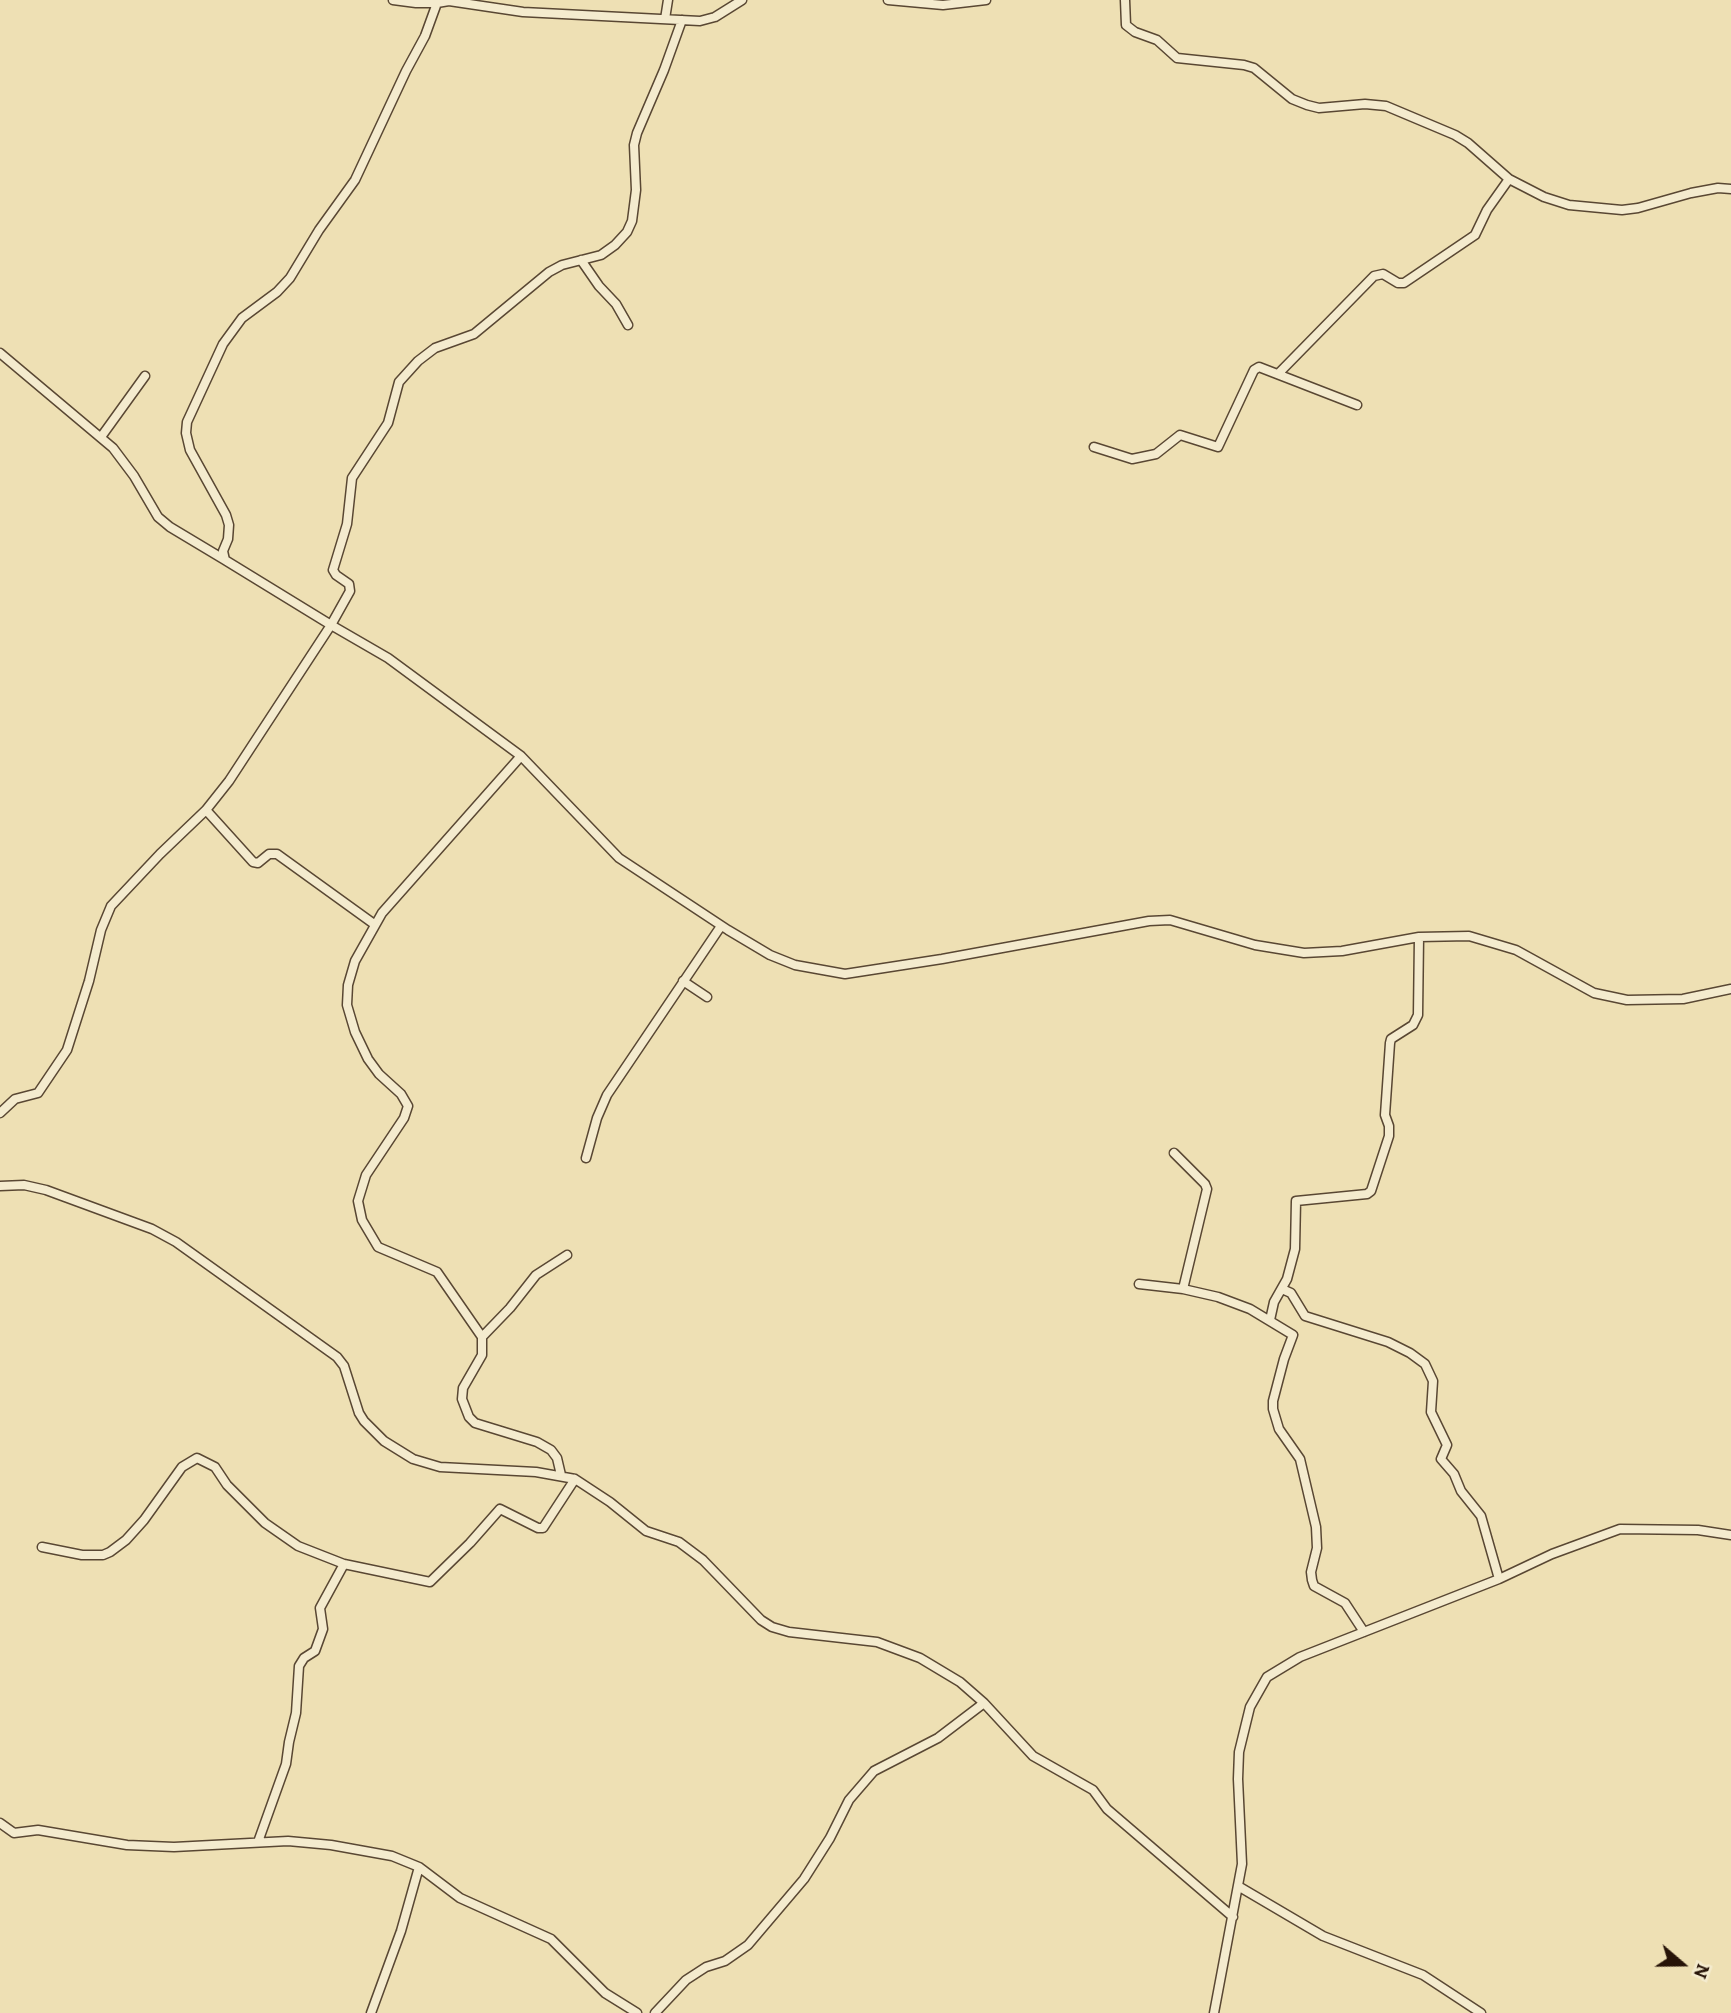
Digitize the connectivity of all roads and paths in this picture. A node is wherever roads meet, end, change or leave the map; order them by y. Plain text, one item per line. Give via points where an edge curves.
1 (393, 0) edge
2 (668, 0) edge
3 (742, 0) edge
4 (888, 0) edge
5 (986, 0) edge
6 (1125, 0) edge
7 (449, 1) edge
8 (437, 3) junction
9 (665, 19) junction
10 (682, 20) junction
11 (1509, 179) junction
12 (1731, 189) edge
13 (581, 260) junction
14 (628, 325) dead end
15 (0, 353) edge
16 (1278, 374) junction
17 (145, 376) dead end
18 (1357, 405) dead end
19 (101, 437) junction
20 (1094, 447) dead end
21 (225, 560) junction
22 (331, 625) junction
23 (521, 756) junction
24 (206, 810) junction
25 (373, 924) junction
26 (721, 926) junction
27 (1419, 937) junction
28 (683, 981) junction
29 (1731, 989) edge
30 (707, 997) dead end
31 (0, 1112) edge
32 (1174, 1153) dead end
33 (586, 1158) dead end
34 (0, 1186) edge
35 (567, 1255) dead end
36 (1139, 1284) dead end
37 (1183, 1289) junction
38 (1282, 1289) junction
39 (1270, 1320) junction
40 (482, 1337) junction
41 (561, 1475) junction
42 (575, 1479) junction
43 (1731, 1535) edge
44 (42, 1547) dead end
45 (344, 1564) junction
46 (1499, 1579) junction
47 (1364, 1632) junction
48 (984, 1703) junction
49 (0, 1823) edge
50 (258, 1842) junction
51 (419, 1867) junction
52 (1238, 1886) junction
53 (1233, 1917) junction
54 (371, 2013) edge
55 (637, 2013) edge
56 (655, 2013) edge
57 (1214, 2013) edge
58 (1481, 2013) edge

1 - 8 street
2 - 9 street
3 - 10 street via 709,20
4 - 5 street via 943,5
6 - 11 street via 1126,26 1157,40 1177,58 1254,68 1292,99 1319,108 1386,106 1455,135
7 - 8 street
7 - 9 street via 523,12
8 - 21 street via 355,180 290,278 242,318 223,344 187,422 190,450 229,525
9 - 10 street
10 - 13 street via 634,145 632,221 615,246
11 - 12 street via 1544,197 1604,210 1638,208 1691,193
11 - 16 street via 1475,235 1404,284 1383,274 1374,276
13 - 14 street
13 - 22 street via 549,272 474,334 435,348 401,378 388,423 352,478 347,524 333,570 349,584 350,591
15 - 19 street
16 - 18 street
16 - 20 street via 1259,367 1254,370 1218,447 1180,435 1156,454 1132,459
17 - 19 street
19 - 21 street via 123,459 158,517
21 - 22 street
22 - 23 street via 388,658
22 - 24 street
23 - 25 street
23 - 26 street via 619,858
24 - 25 street via 253,862 277,854
24 - 31 street via 111,906 67,1050 38,1093 15,1099
25 - 40 street via 355,961 347,1004 368,1059 408,1106 366,1175 359,1210 379,1247 437,1272
26 - 27 street via 783,961 845,974 1162,920 1255,946 1304,953
26 - 28 street
27 - 29 street via 1469,936 1495,943 1594,993 1627,1000 1683,999
27 - 38 street via 1418,1015 1413,1026 1391,1039 1385,1115 1390,1136 1371,1191 1297,1199 1295,1250
28 - 30 street
28 - 33 street via 607,1095
32 - 37 street via 1207,1189
34 - 41 street via 46,1189 176,1242 337,1357 364,1421 384,1441 414,1459 459,1469
35 - 40 street via 536,1275
36 - 37 street
37 - 39 street via 1218,1297
38 - 39 street
38 - 46 street via 1291,1293 1305,1316 1388,1342 1424,1364 1433,1381 1431,1412 1447,1445 1441,1459 1481,1516
39 - 47 street via 1293,1335 1273,1409 1279,1429 1300,1459 1316,1527 1312,1580 1314,1586 1345,1603
40 - 41 street via 482,1355 463,1388 463,1407 475,1423 551,1450
41 - 42 street
42 - 45 street via 543,1528 500,1509 432,1582
42 - 48 street via 646,1531 679,1542 704,1560 772,1627 877,1642 904,1651 960,1682
43 - 46 street via 1620,1529
44 - 45 street via 82,1555 110,1552 144,1520 182,1467 197,1458 215,1467 275,1532 307,1551
45 - 50 street via 320,1608 323,1629 315,1651 299,1666 286,1764
46 - 47 street
47 - 52 street via 1289,1662 1267,1677 1250,1707 1239,1752 1242,1864
48 - 53 street via 1033,1756 1093,1790 1107,1810
48 - 56 street via 939,1738 874,1771 849,1800 804,1879 748,1945 697,1972
49 - 50 street via 14,1833 38,1830 127,1845
50 - 51 street via 331,1845 392,1856
51 - 54 street
51 - 55 street via 460,1898 551,1939 605,1993
52 - 53 street
52 - 58 street via 1323,1936 1423,1975
53 - 57 street

